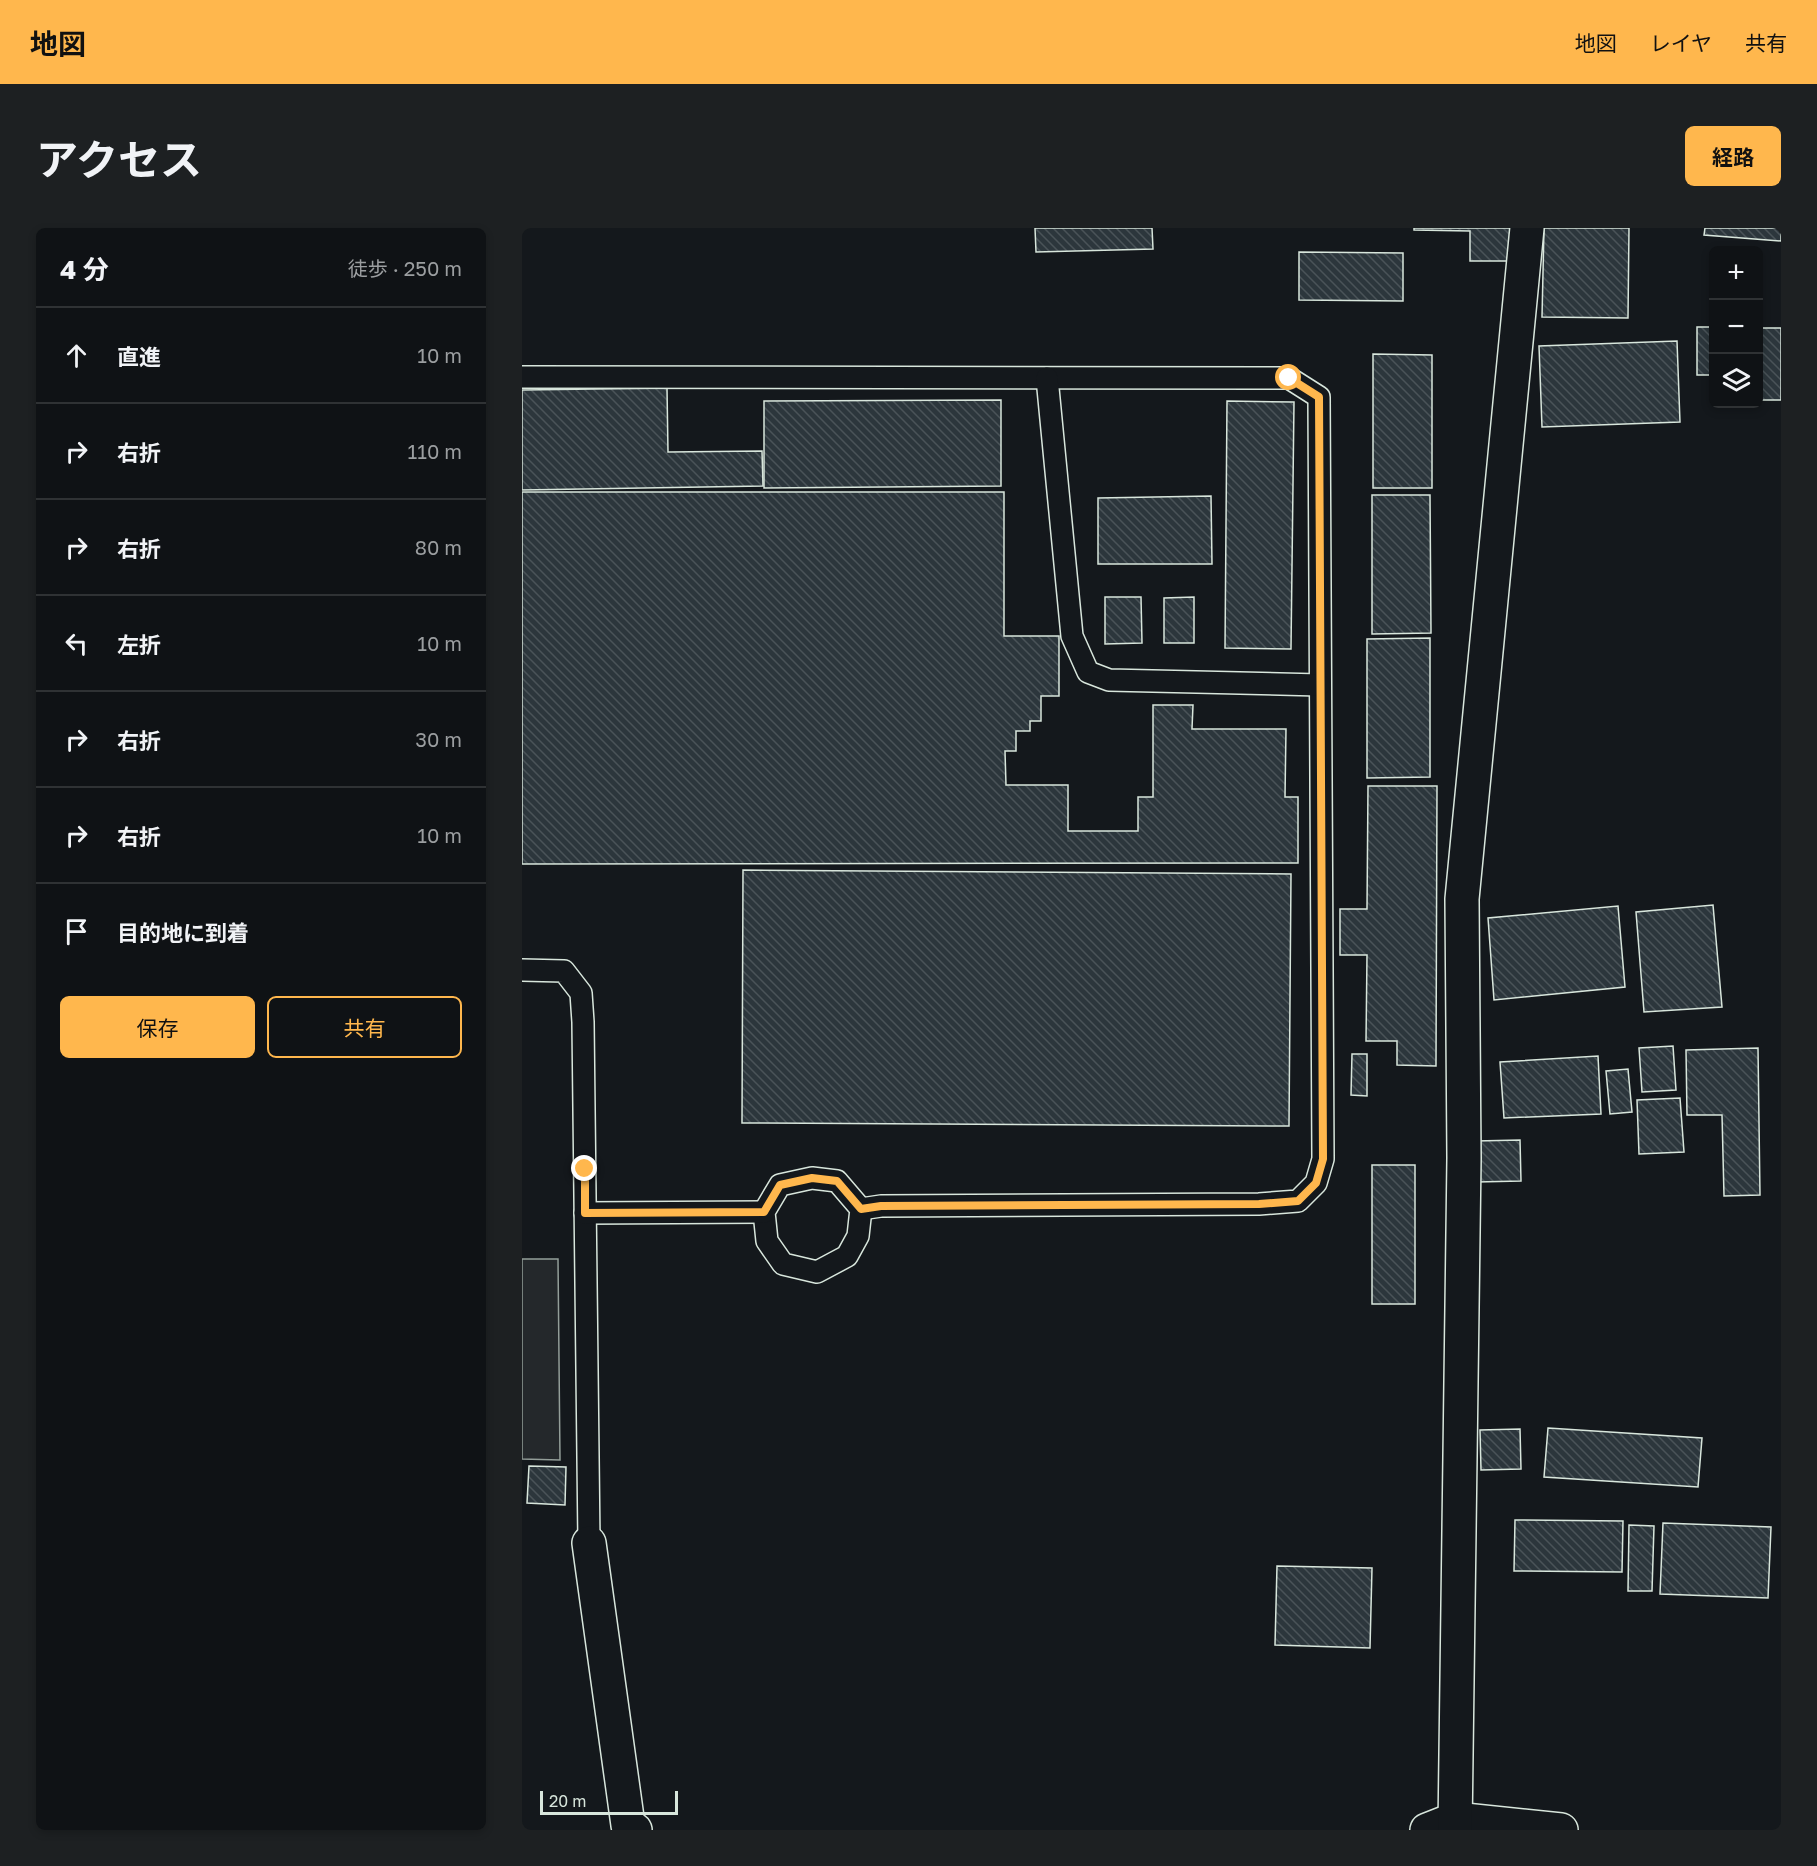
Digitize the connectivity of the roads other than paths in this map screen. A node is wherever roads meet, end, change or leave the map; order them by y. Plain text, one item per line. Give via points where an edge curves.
1 (1527, 228) edge
2 (522, 377) edge
3 (1047, 378) junction
4 (1320, 685) junction
5 (522, 970) edge
6 (861, 1209) junction
7 (764, 1212) junction
8 (585, 1213) junction
9 (589, 1543) joint
10 (1446, 1826) edge
11 (635, 1830) edge
12 (1561, 1830) edge

1 - 10 street via 1462,899 1464,1158
2 - 3 lane
3 - 4 lane via 1072,636 1088,672 1109,680
3 - 4 lane via 1289,378 1319,397
4 - 6 lane via 1323,1159 1316,1183 1298,1201 1259,1204
5 - 8 lane via 564,970 581,993
6 - 7 lane via 837,1181 812,1178 780,1185
6 - 7 lane via 858,1236 848,1256 818,1272 783,1264 767,1241
7 - 8 lane
8 - 9 lane
9 - 11 street via 628,1825
10 - 12 street

